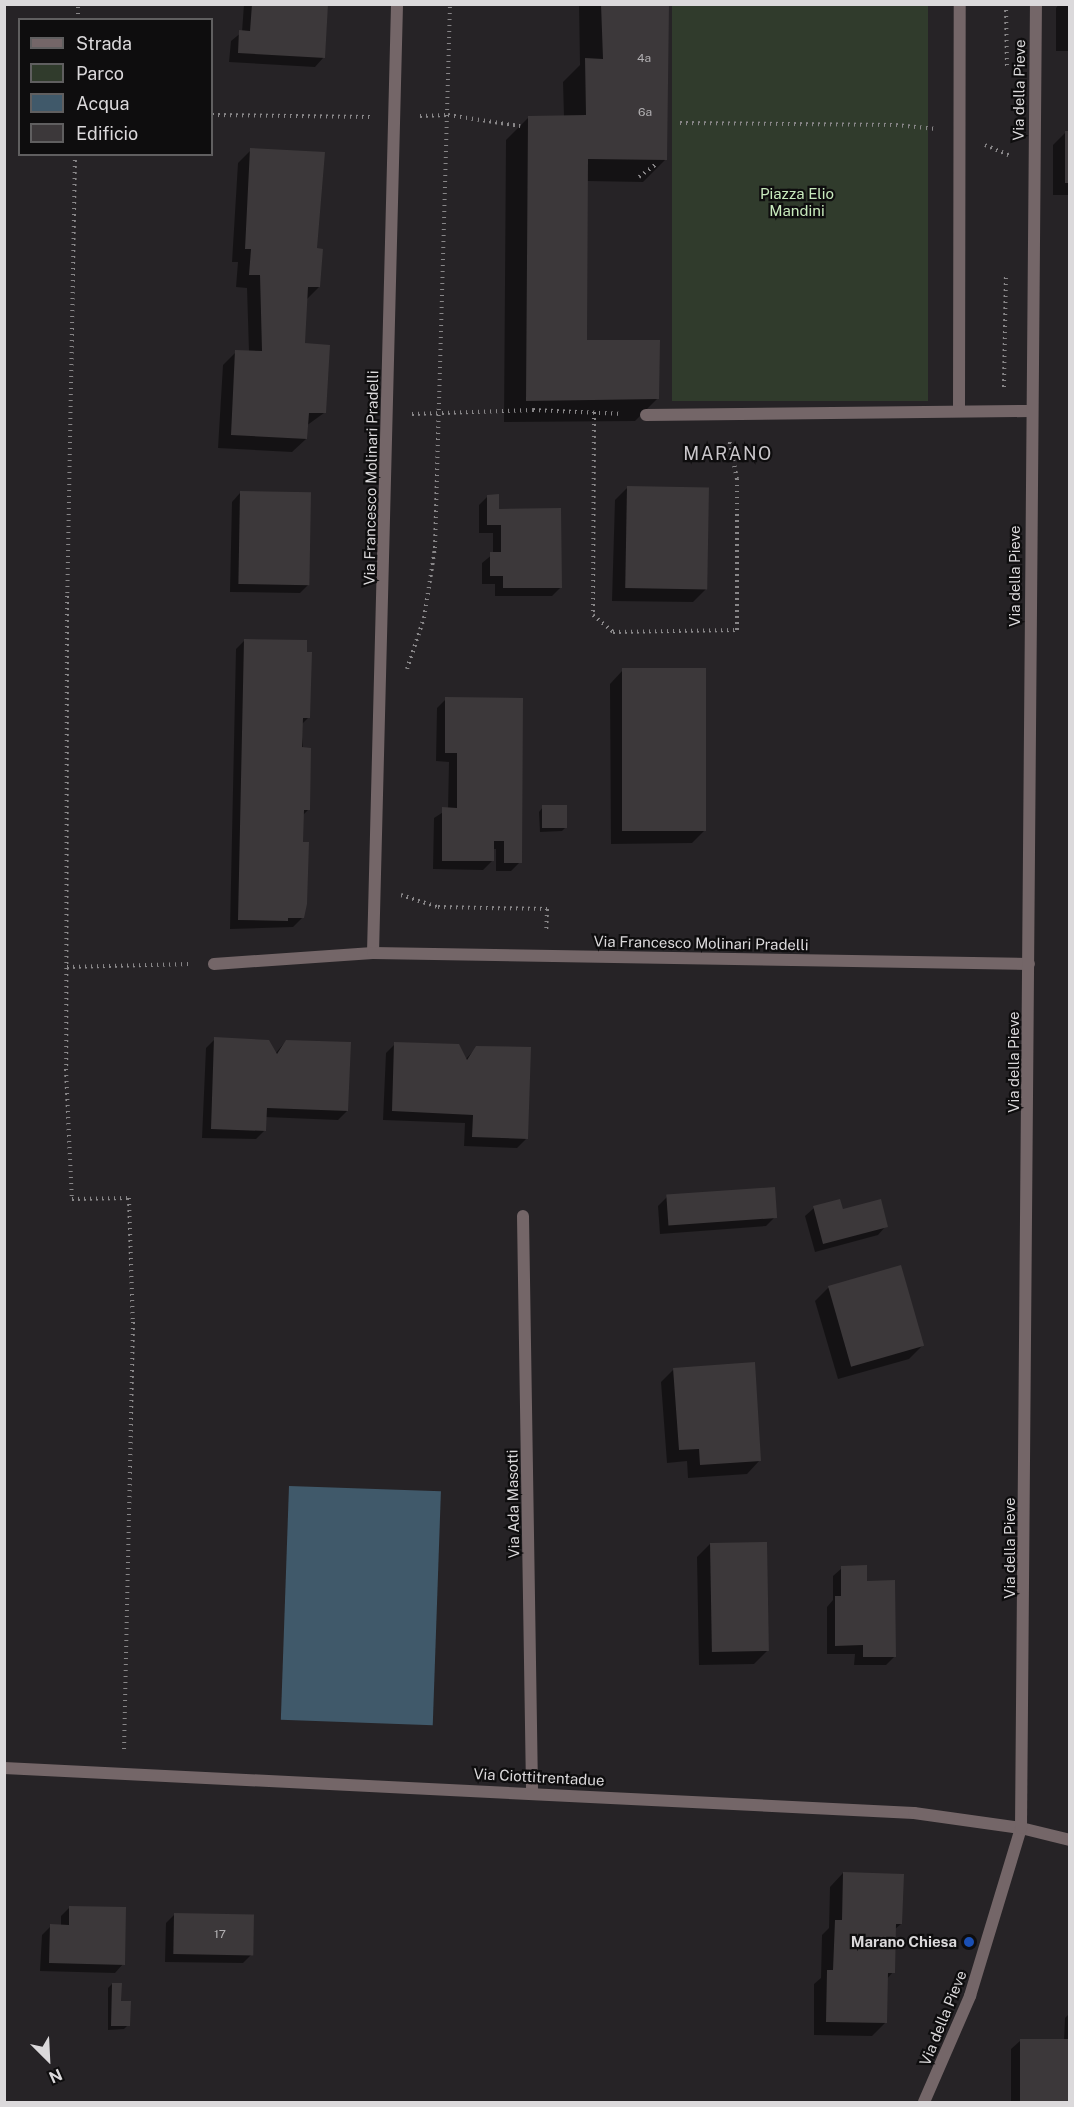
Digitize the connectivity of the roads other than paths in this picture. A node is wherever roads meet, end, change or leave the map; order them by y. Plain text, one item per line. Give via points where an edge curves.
1 (397, 4) edge
2 (960, 4) edge
3 (1036, 4) edge
4 (958, 411) junction
5 (1030, 411) junction
6 (646, 415) road end
7 (373, 953) junction
8 (214, 963) road end
9 (1029, 963) junction
10 (523, 1216) dead end
11 (4, 1768) edge
12 (532, 1791) junction
13 (1021, 1828) junction
14 (1070, 1840) edge
15 (924, 2103) edge

1 - 7 street, Via Francesco Molinari Pradelli
2 - 4 street
3 - 5 street, Via della Pieve
4 - 5 street
4 - 6 street
5 - 9 street, Via della Pieve
7 - 8 street, Via Francesco Molinari Pradelli
7 - 9 street, Via Francesco Molinari Pradelli
9 - 13 street, Via della Pieve
10 - 12 street, Via Ada Masotti
11 - 12 street, Via Ciottitrentadue
12 - 13 street, Via Ciottitrentadue via 914,1812
13 - 14 street, Via Ciottitrentadue
13 - 15 street, Via della Pieve via 970,1996

